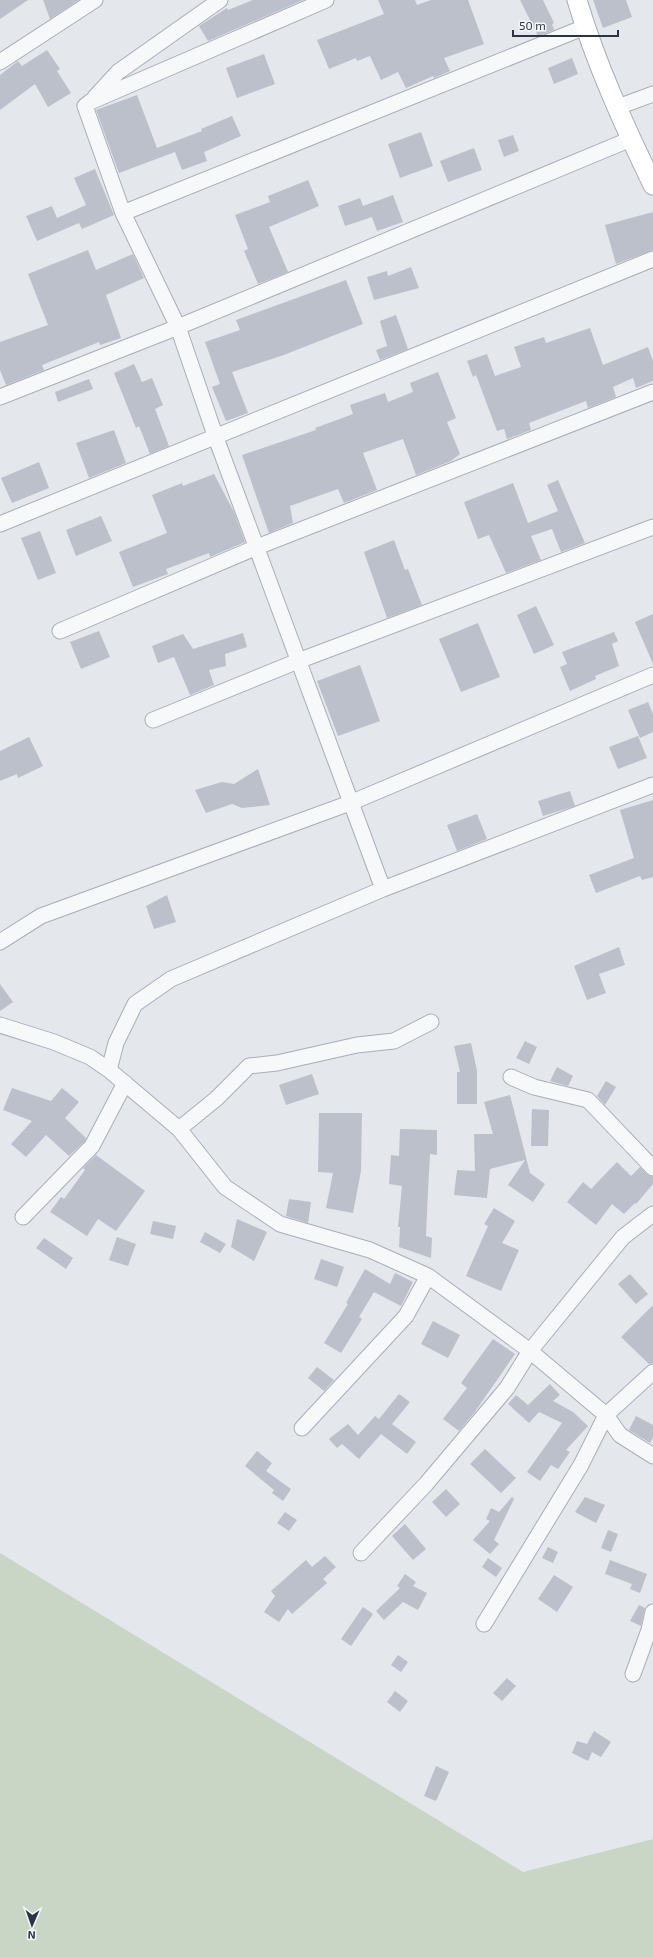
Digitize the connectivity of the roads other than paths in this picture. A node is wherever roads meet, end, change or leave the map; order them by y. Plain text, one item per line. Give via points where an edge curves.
1 (95, 0) edge
2 (220, 0) edge
3 (326, 0) edge
4 (577, 0) edge
5 (585, 27) junction
6 (0, 62) edge
7 (653, 94) edge
8 (90, 102) junction
9 (618, 107) junction
10 (631, 139) junction
11 (653, 185) edge
12 (123, 213) junction
13 (653, 259) edge
14 (178, 327) junction
15 (653, 392) edge
16 (0, 397) edge
17 (216, 438) junction
18 (0, 524) edge
19 (653, 527) edge
20 (257, 547) junction
21 (60, 631) dead end
22 (298, 661) junction
23 (653, 675) edge
24 (153, 720) dead end
25 (653, 785) edge
26 (350, 803) junction
27 (383, 889) junction
28 (0, 942) edge
29 (431, 1022) dead end
30 (2, 1030) edge
31 (109, 1070) junction
32 (511, 1077) dead end
33 (125, 1083) junction
34 (179, 1129) junction
35 (653, 1168) edge
36 (653, 1214) edge
37 (23, 1217) dead end
38 (428, 1276) junction
39 (530, 1351) junction
40 (653, 1372) edge
41 (606, 1415) junction
42 (302, 1428) dead end
43 (653, 1456) edge
44 (361, 1553) dead end
45 (653, 1612) edge
46 (484, 1624) dead end
47 (633, 1674) dead end

1 - 6 street
2 - 8 street via 118,72
3 - 8 street
4 - 5 main road
5 - 9 main road
5 - 12 street
7 - 9 street
8 - 12 street via 85,106
9 - 10 main road
10 - 11 main road
10 - 14 street
12 - 14 street
13 - 17 street
14 - 16 street
14 - 17 street
15 - 20 street
17 - 18 street
17 - 20 street
19 - 22 street
20 - 21 street
20 - 22 street
22 - 24 street
22 - 26 street
23 - 26 street
25 - 27 street
26 - 27 street
26 - 28 street via 40,916
27 - 31 street via 171,979 134,1004 116,1043
29 - 34 street via 394,1041 357,1045 277,1063 249,1066 216,1099
30 - 31 street via 54,1042 90,1057
31 - 33 street
32 - 35 street via 534,1087 588,1100
33 - 34 street
33 - 37 street via 92,1146
34 - 38 street via 225,1187 280,1224 370,1250
36 - 39 street via 623,1237
38 - 39 street
38 - 42 street via 406,1316
39 - 41 street
39 - 44 street via 507,1388 426,1484
40 - 41 street
41 - 43 street via 620,1435
41 - 46 street via 581,1465
45 - 47 street

